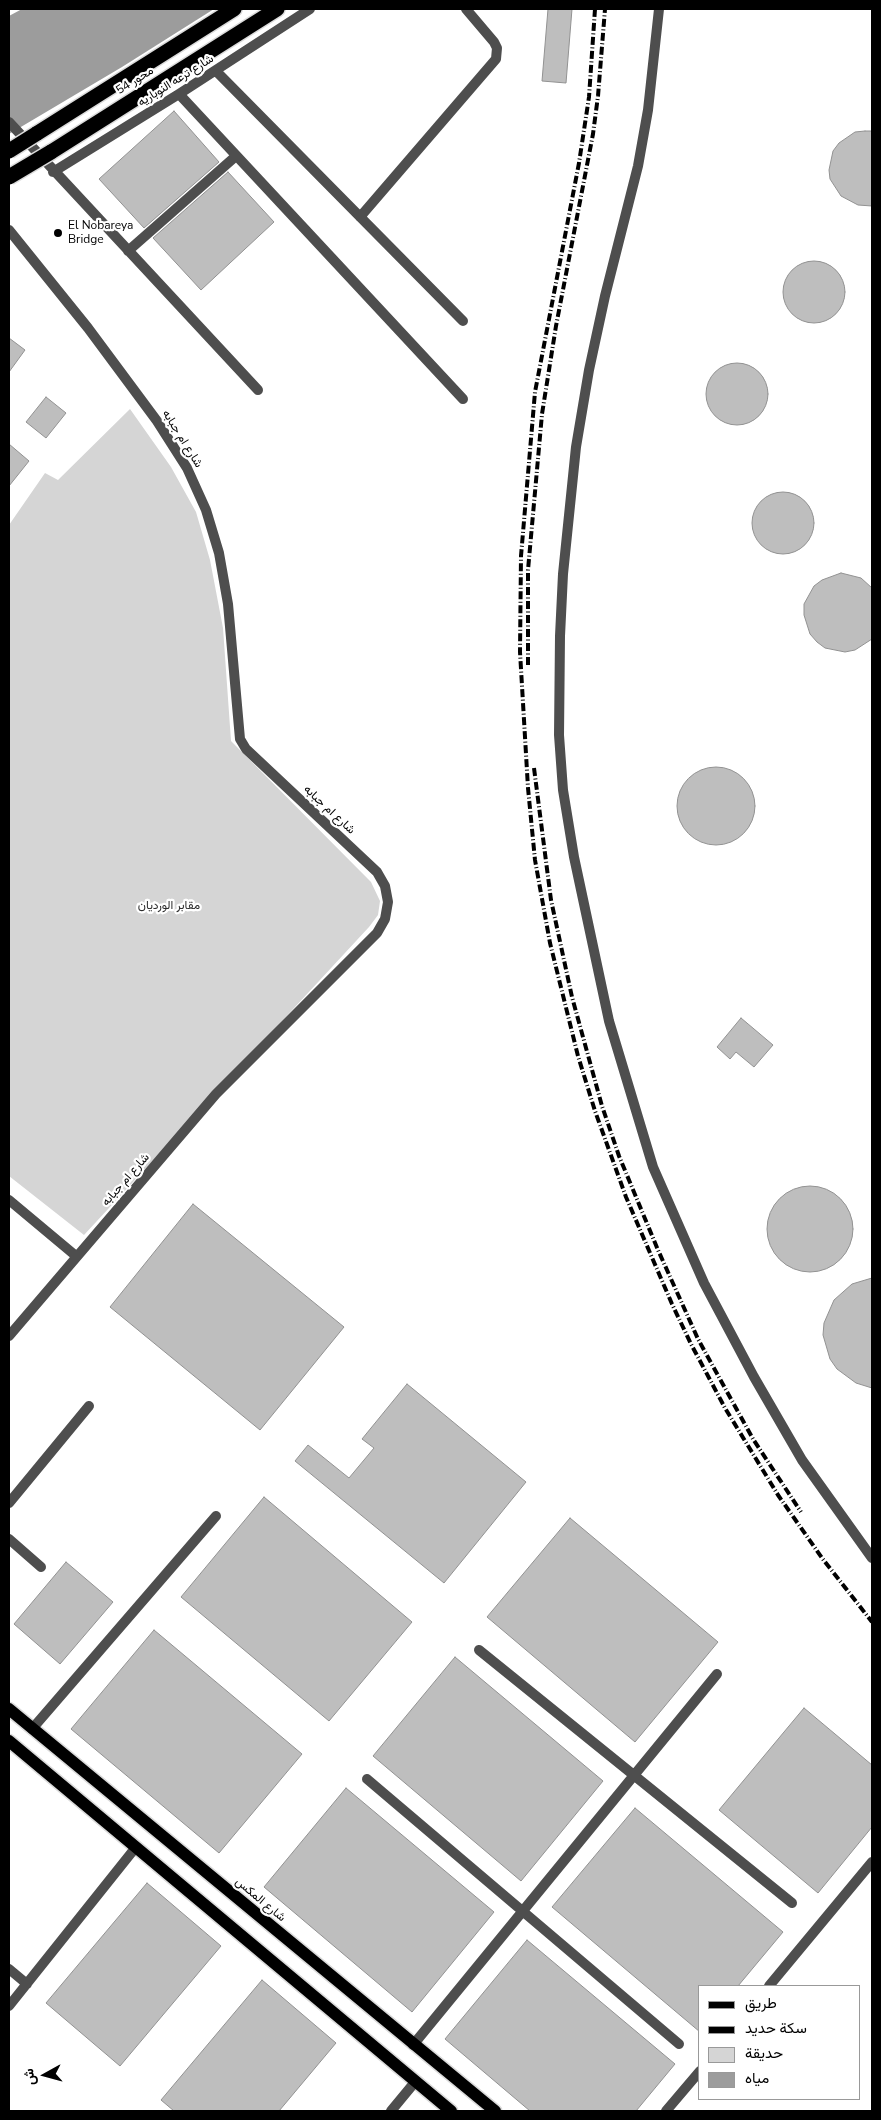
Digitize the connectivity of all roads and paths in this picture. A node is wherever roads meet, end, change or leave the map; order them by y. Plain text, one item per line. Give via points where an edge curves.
1 (234, 9) edge
2 (277, 9) edge
3 (310, 9) edge
4 (466, 9) edge
5 (659, 9) edge
6 (216, 71) junction
7 (179, 94) junction
8 (11, 124) edge
9 (9, 151) edge
10 (236, 156) junction
11 (54, 172) junction
12 (9, 178) edge
13 (360, 217) junction
14 (9, 230) edge
15 (128, 251) junction
16 (463, 321) dead end
17 (258, 390) dead end
18 (462, 399) dead end
19 (9, 1200) edge
20 (76, 1256) junction
21 (9, 1336) edge
22 (89, 1406) dead end
23 (9, 1503) edge
24 (216, 1516) dead end
25 (9, 1539) edge
26 (872, 1558) edge
27 (41, 1567) dead end
28 (479, 1650) dead end
29 (717, 1674) dead end
30 (9, 1709) edge
31 (32, 1729) junction
32 (9, 1741) edge
33 (634, 1776) junction
34 (368, 1779) dead end
35 (136, 1847) junction
36 (872, 1862) edge
37 (792, 1903) dead end
38 (523, 1911) junction
39 (9, 1969) edge
40 (27, 1984) junction
41 (771, 1985) edge
42 (9, 2006) edge
43 (680, 2044) dead end
44 (413, 2045) junction
45 (698, 2073) edge
46 (415, 2082) junction
47 (391, 2111) edge
48 (451, 2111) edge
49 (495, 2111) edge
50 (666, 2111) edge

1 - 9 highway, محور 54, bridge
2 - 12 highway, محور 54, bridge
3 - 6 street, شارع ترعه النوباريه
4 - 13 street via 494,42 496,59
5 - 26 street via 638,166 605,296 576,447 560,636 559,736 563,790 577,875 605,1002 653,1167 704,1283 754,1378 802,1460
6 - 7 street, شارع ترعه النوباريه
6 - 13 street
7 - 10 street
7 - 11 street, شارع ترعه النوباريه
8 - 11 street
10 - 15 street
10 - 18 street
11 - 15 street
13 - 16 street
14 - 20 street, شارع ام جبابه via 88,328 157,421 187,468 219,553 228,604 240,739 246,749 377,872 385,886 388,902 385,919 377,933 216,1094
15 - 17 street
19 - 20 street
20 - 21 street, شارع ام جبابه
22 - 23 street
24 - 31 street
25 - 27 street
28 - 33 street
29 - 33 street
30 - 31 main road, شارع المكس
31 - 44 main road, شارع المكس
32 - 35 main road
33 - 37 street
33 - 38 street
34 - 38 street
35 - 40 street
35 - 46 main road
36 - 41 street
38 - 43 street
38 - 44 street
39 - 40 street
40 - 42 street
44 - 49 main road, شارع المكس
45 - 50 street
46 - 47 street
46 - 48 main road

